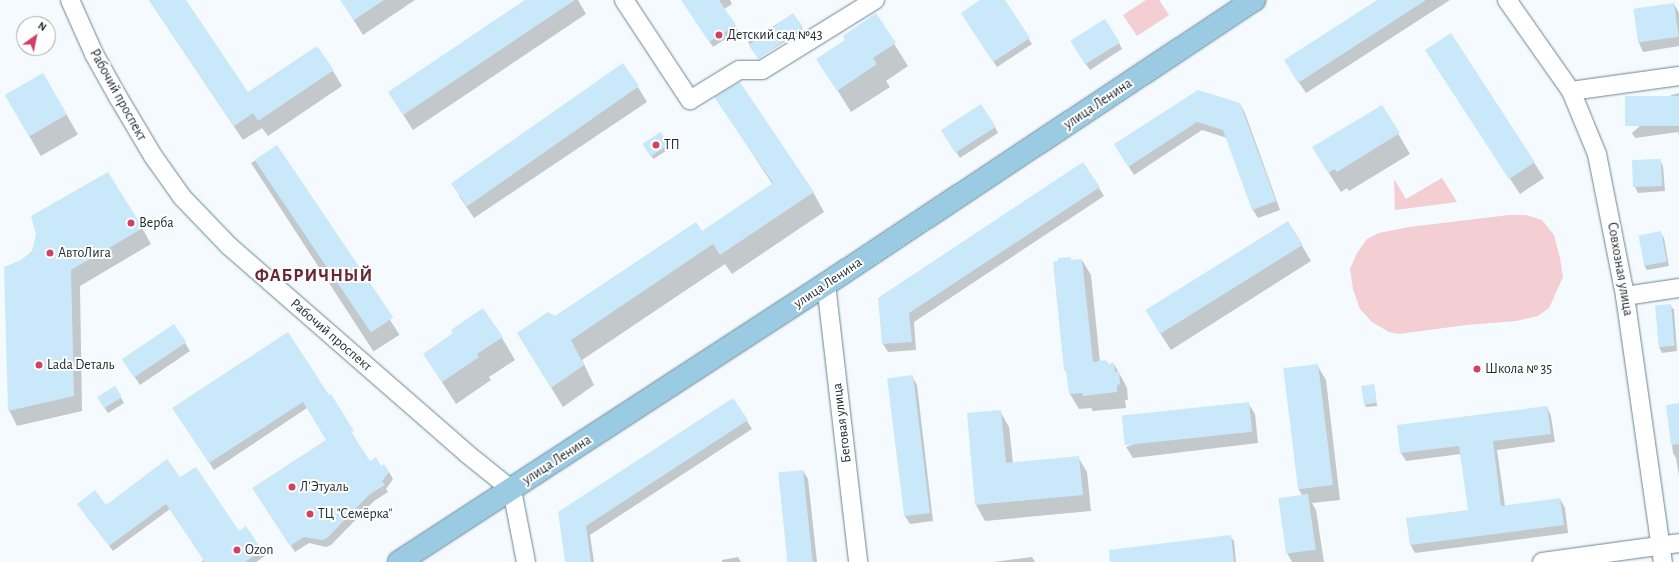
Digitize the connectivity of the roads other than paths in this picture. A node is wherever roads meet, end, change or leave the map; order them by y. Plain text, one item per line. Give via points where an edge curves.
1 (70, 0) edge
2 (624, 0) edge
3 (875, 0) edge
4 (1507, 0) edge
5 (1241, 4) edge
6 (1679, 76) edge
7 (1571, 90) junction
8 (826, 284) junction
9 (1679, 288) edge
10 (1625, 296) junction
11 (512, 490) junction
12 (1679, 543) edge
13 (1662, 554) edge
14 (399, 562) edge
15 (526, 562) edge
16 (858, 562) edge
17 (1542, 562) edge

1 - 11 street, Рабочий проспект via 94,54 118,97 153,156 189,205 229,246 466,453
2 - 3 street via 690,100 739,70 762,70
4 - 7 street, Совхозная улица
5 - 8 main road, улица Ленина
6 - 7 street
7 - 10 street, Совхозная улица via 1597,154
8 - 11 main road, улица Ленина
8 - 16 street, Беговая улица
9 - 10 street
10 - 13 street, Совхозная улица
11 - 14 main road, улица Ленина
11 - 15 street
12 - 13 street
13 - 17 street

